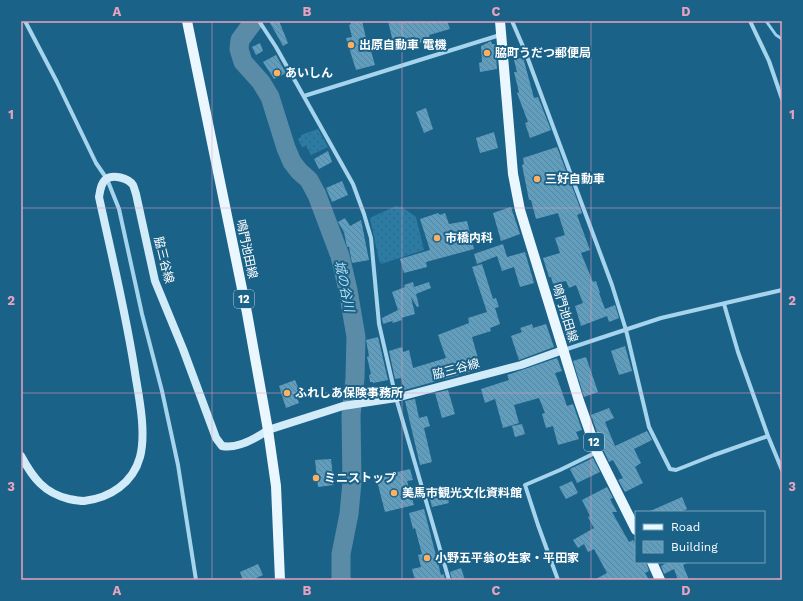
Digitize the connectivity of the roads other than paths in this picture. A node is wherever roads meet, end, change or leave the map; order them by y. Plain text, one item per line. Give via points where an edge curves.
1 (25, 21) edge
2 (187, 21) edge
3 (500, 21) edge
4 (512, 21) edge
5 (750, 21) edge
6 (260, 22) edge
7 (502, 34) junction
8 (304, 96) junction
9 (782, 99) edge
10 (107, 179) junction
11 (782, 290) edge
12 (724, 304) junction
13 (626, 330) junction
14 (563, 350) junction
15 (396, 398) junction
16 (268, 430) junction
17 (768, 436) junction
18 (597, 452) junction
19 (21, 456) edge
20 (782, 470) edge
21 (635, 528) edge
22 (652, 563) edge
23 (196, 580) edge
24 (280, 580) edge
25 (449, 580) edge
26 (558, 580) edge
27 (660, 580) edge

1 - 10 street via 96,163
2 - 16 main road, 鳴門池田線 / 12 via 247,313
3 - 7 main road, 鳴門池田線 / 12
4 - 13 street via 612,285
5 - 9 street via 769,60
6 - 8 street
7 - 8 street
7 - 14 main road, 鳴門池田線 / 12 via 513,174 522,217
8 - 15 street via 353,184 364,214 371,238 379,324
10 - 16 main road, 脇三谷線 via 123,178 132,184 156,281 216,438 222,446 229,447 260,436
10 - 19 main road via 101,187 99,197 129,334 139,397 142,439 140,458 131,477 116,490 97,499 78,501 45,489 31,474
10 - 23 street via 119,209 162,391 178,465
11 - 12 street
12 - 13 street via 662,318
12 - 17 street
13 - 14 street
13 - 17 street via 649,426 670,469 676,470
14 - 15 main road, 脇三谷線 via 521,365
14 - 18 main road, 鳴門池田線 / 12
15 - 16 main road, 脇三谷線 via 343,406
15 - 25 street
16 - 24 main road, 鳴門池田線 / 12 via 276,486
17 - 20 street
18 - 21 main road, 鳴門池田線 / 12
18 - 26 street via 525,485
22 - 27 main road

